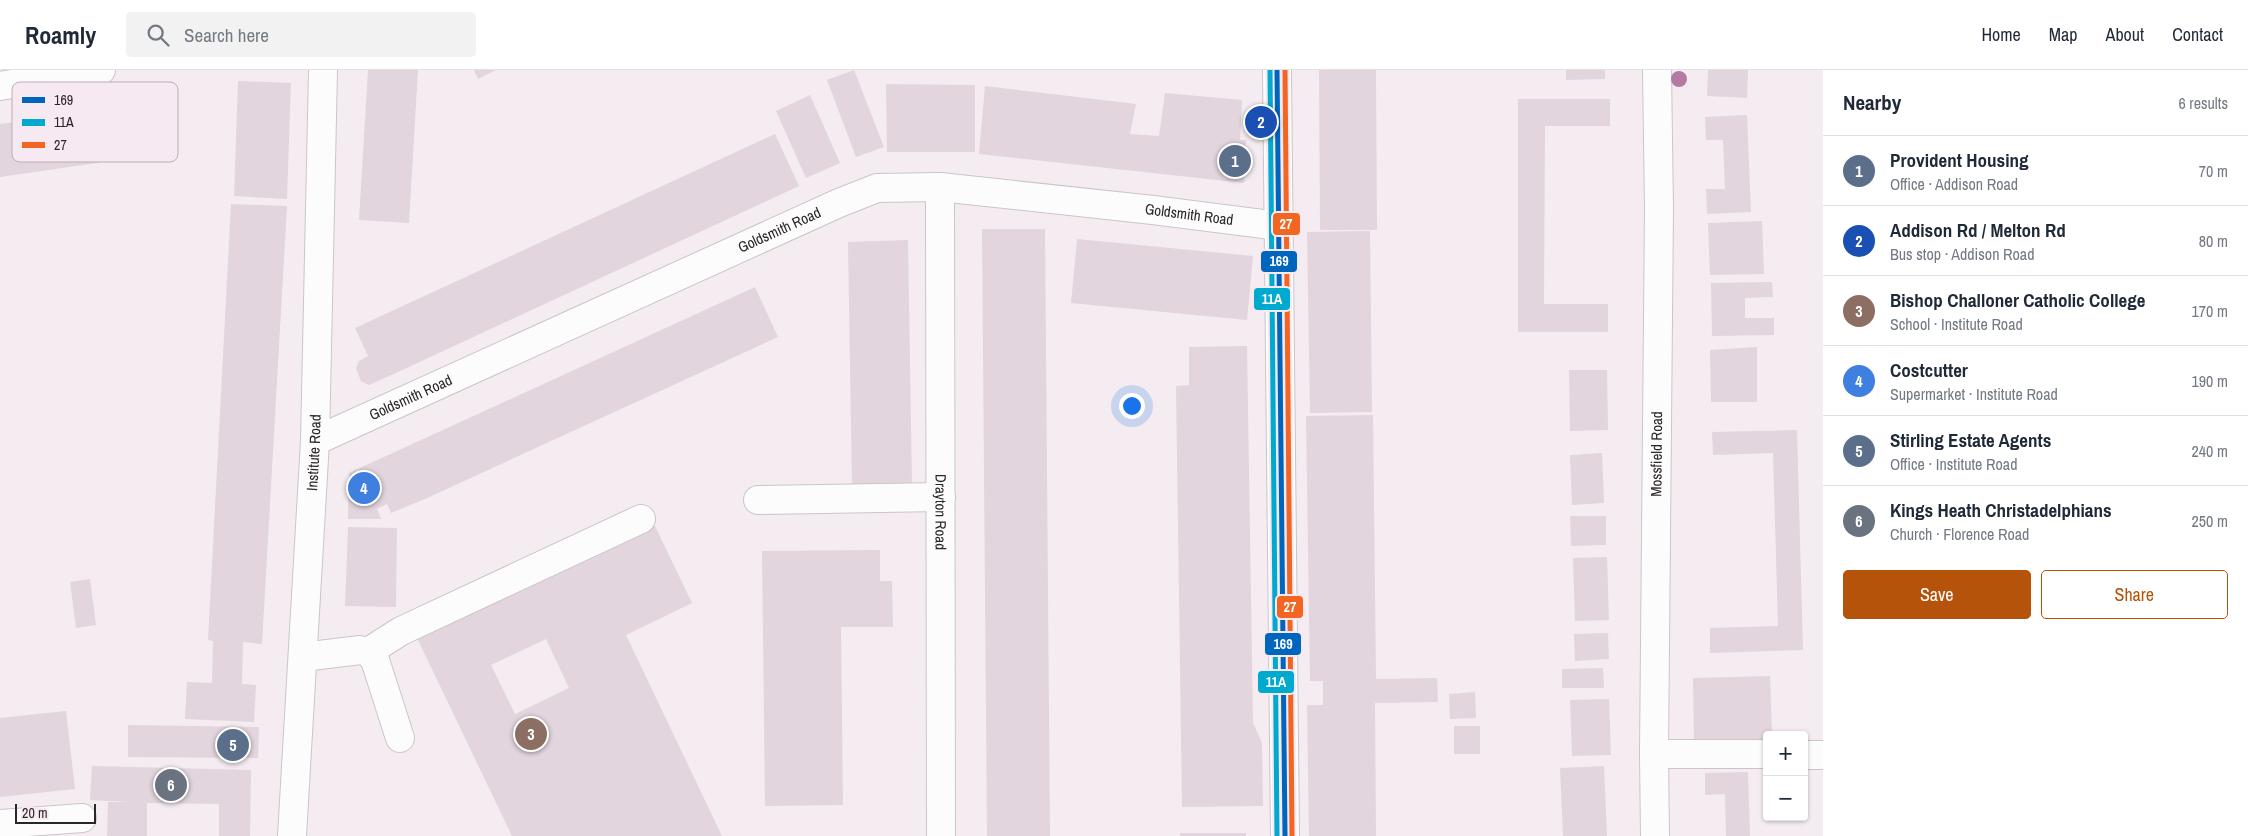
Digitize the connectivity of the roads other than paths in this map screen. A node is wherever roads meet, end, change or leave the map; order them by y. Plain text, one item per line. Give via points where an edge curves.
1 (101, 70) edge
2 (323, 70) edge
3 (1277, 70) edge
4 (1658, 70) edge
5 (25, 82) edge
6 (940, 187) junction
7 (1279, 226) junction
8 (314, 441) junction
9 (941, 497) junction
10 (758, 500) dead end
11 (640, 519) dead end
12 (368, 652) junction
13 (302, 657) junction
14 (400, 738) dead end
15 (1654, 754) junction
16 (1763, 754) edge
17 (1808, 755) edge
18 (1823, 755) edge
19 (82, 818) dead end
20 (0, 824) edge
21 (292, 836) edge
22 (941, 836) edge
23 (1285, 836) edge
24 (1656, 836) edge

1 - 5 street
2 - 8 street, Institute Road
3 - 7 street
4 - 15 street, Mossfield Road
6 - 7 street, Goldsmith Road
6 - 8 street, Goldsmith Road via 877,188 839,203
6 - 9 street, Drayton Road
7 - 23 street
8 - 13 street, Institute Road
9 - 10 street
9 - 22 street, Drayton Road
11 - 12 street via 401,631
12 - 13 street via 360,650
12 - 14 street via 375,660
13 - 21 street, Institute Road
15 - 16 street
15 - 24 street, Mossfield Road
17 - 18 street
19 - 20 street

